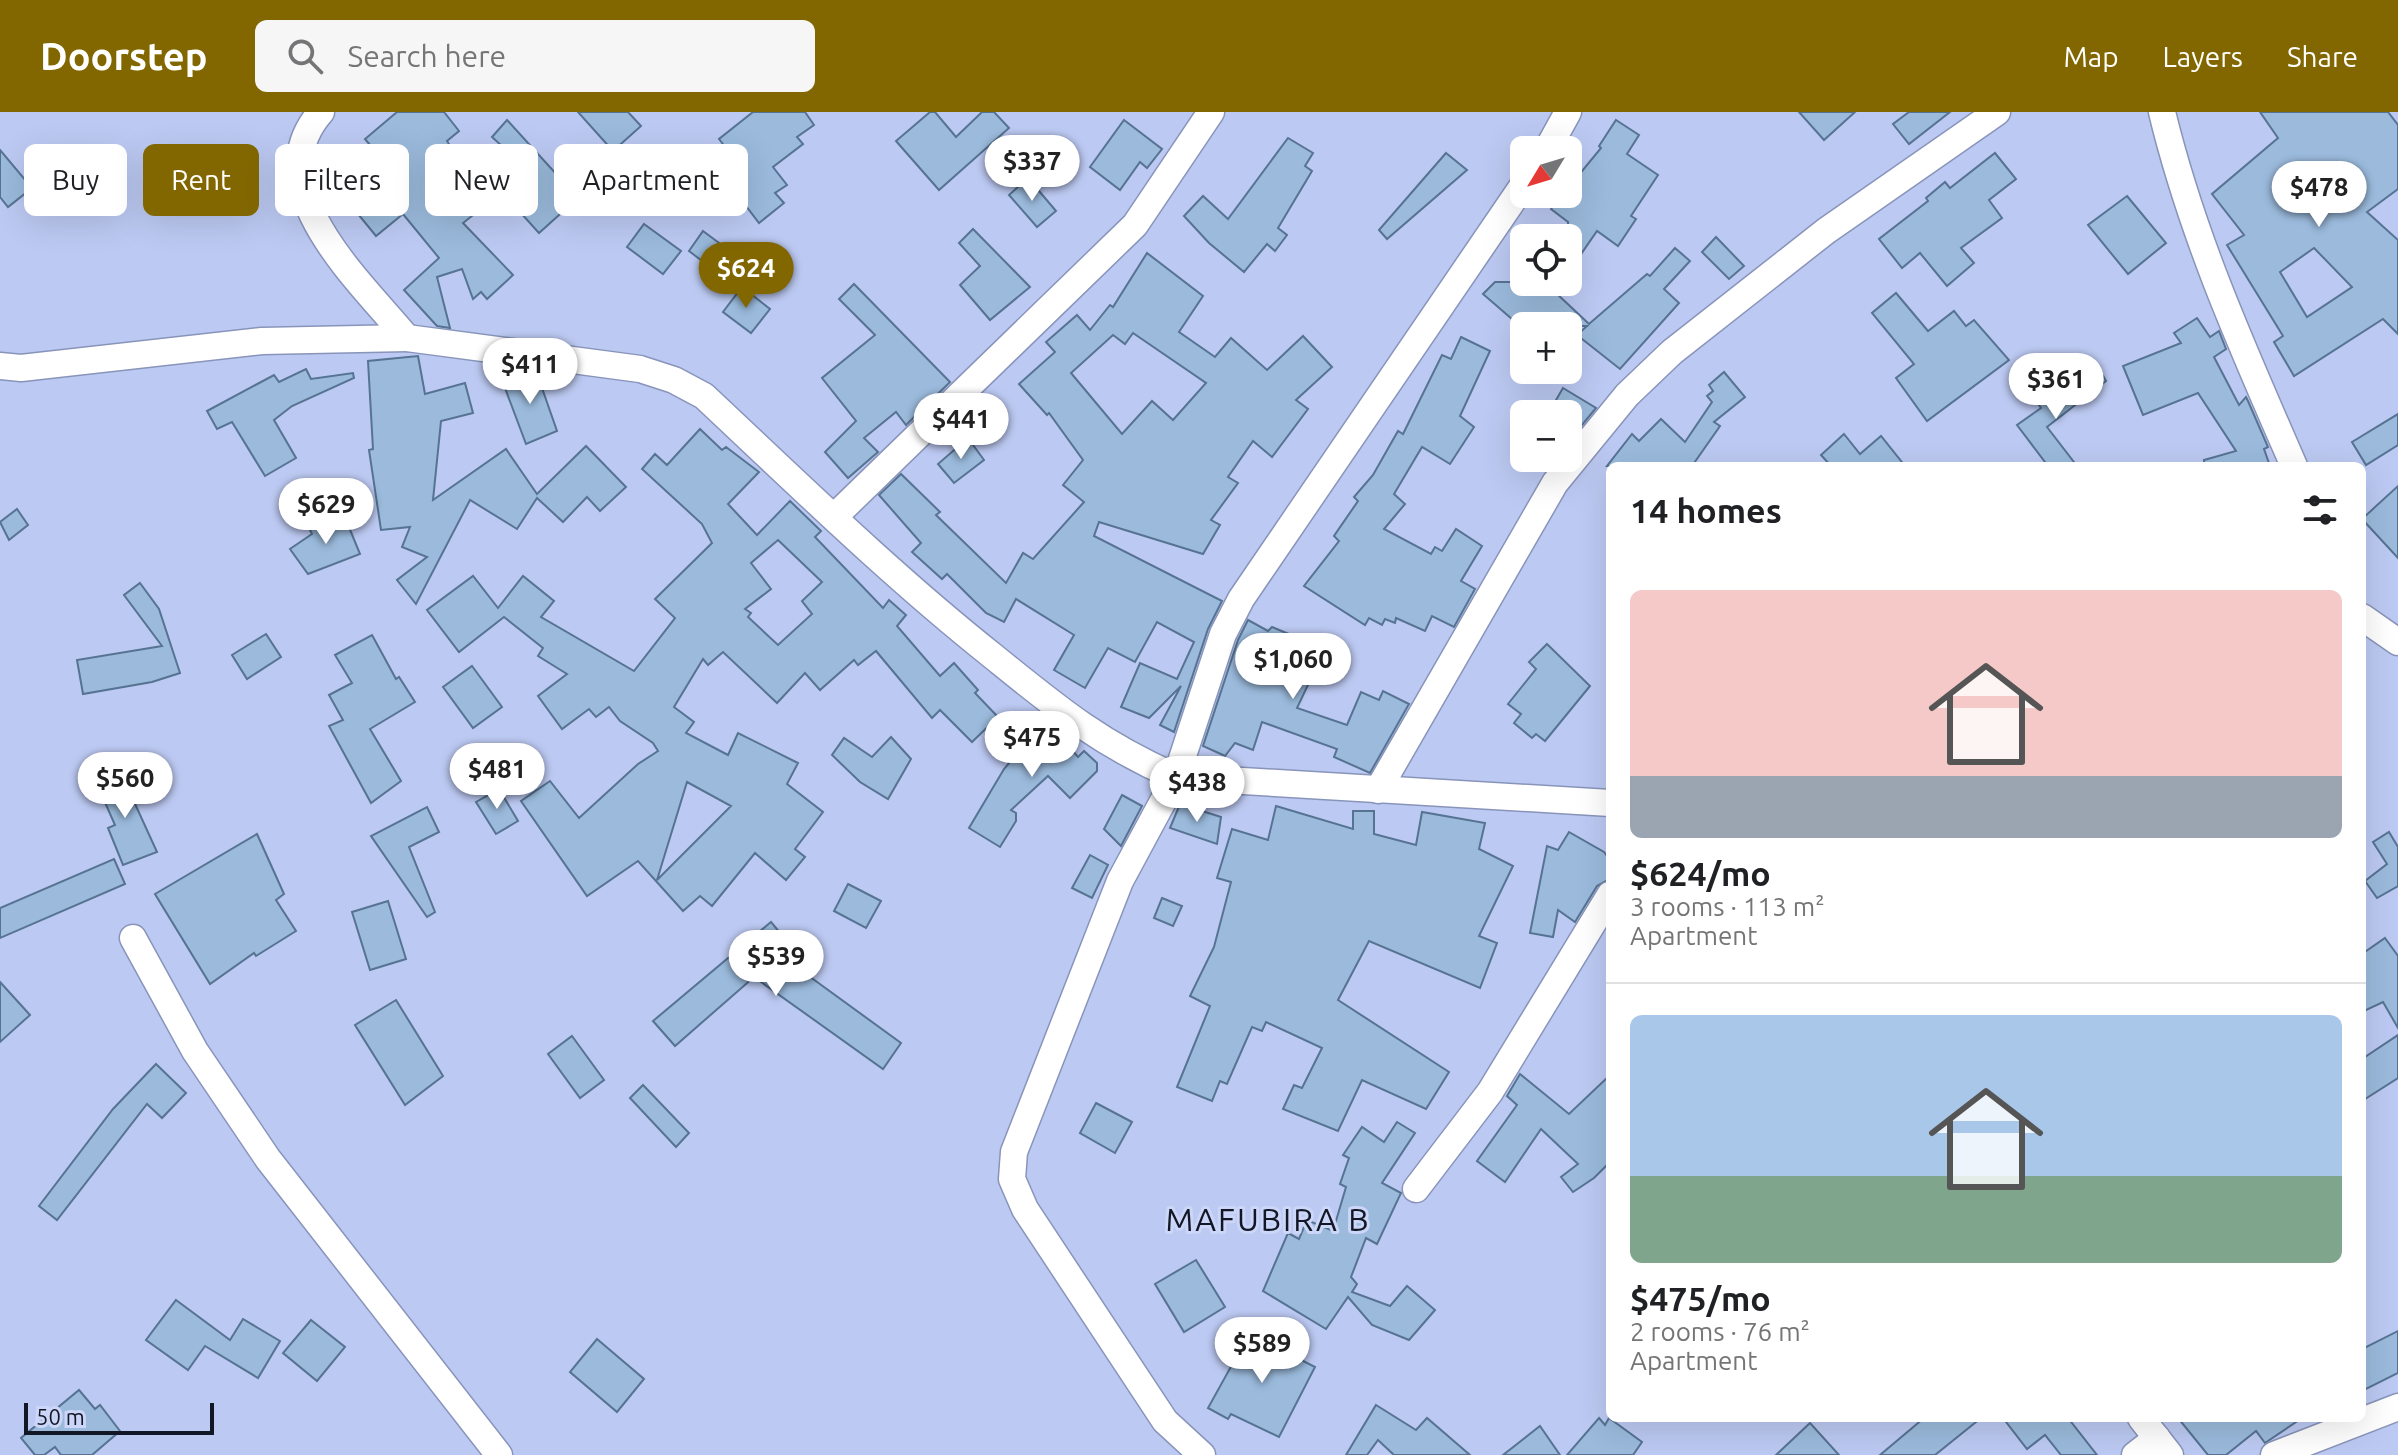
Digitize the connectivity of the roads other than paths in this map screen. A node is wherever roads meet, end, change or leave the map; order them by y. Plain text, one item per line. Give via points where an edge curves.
1 (321, 112) edge
2 (1211, 112) edge
3 (1568, 112) edge
4 (1997, 112) edge
5 (2162, 112) edge
6 (1555, 136) edge
7 (1510, 205) edge
8 (407, 338) junction
9 (0, 366) edge
10 (2292, 462) edge
11 (834, 517) junction
12 (2366, 620) edge
13 (2398, 642) edge
14 (1176, 777) junction
15 (1378, 790) junction
16 (1606, 803) edge
17 (1606, 902) edge
18 (133, 938) dead end
19 (1416, 1189) dead end
20 (2398, 1407) edge
21 (2366, 1419) edge
22 (2359, 1422) edge
23 (2156, 1437) edge
24 (499, 1455) edge
25 (1202, 1455) edge
26 (2135, 1455) edge
27 (2274, 1455) edge

1 - 8 street via 302,140 300,171 309,209 319,231
2 - 11 street via 1135,225
3 - 6 street
4 - 15 street via 1826,231 1672,352 1627,395 1555,483
5 - 10 street via 2212,279
7 - 14 street via 1241,599 1223,634
8 - 9 street via 262,341
8 - 11 street via 640,369 674,380 704,396
11 - 14 street via 936,611 1086,731
12 - 13 street
14 - 15 street
14 - 25 street via 1120,881 1029,1108 1014,1152 1012,1179 1025,1209 1165,1421
15 - 16 street
17 - 19 street via 1490,1092
18 - 24 street via 195,1051 268,1159
20 - 21 street
22 - 27 street
23 - 26 street

